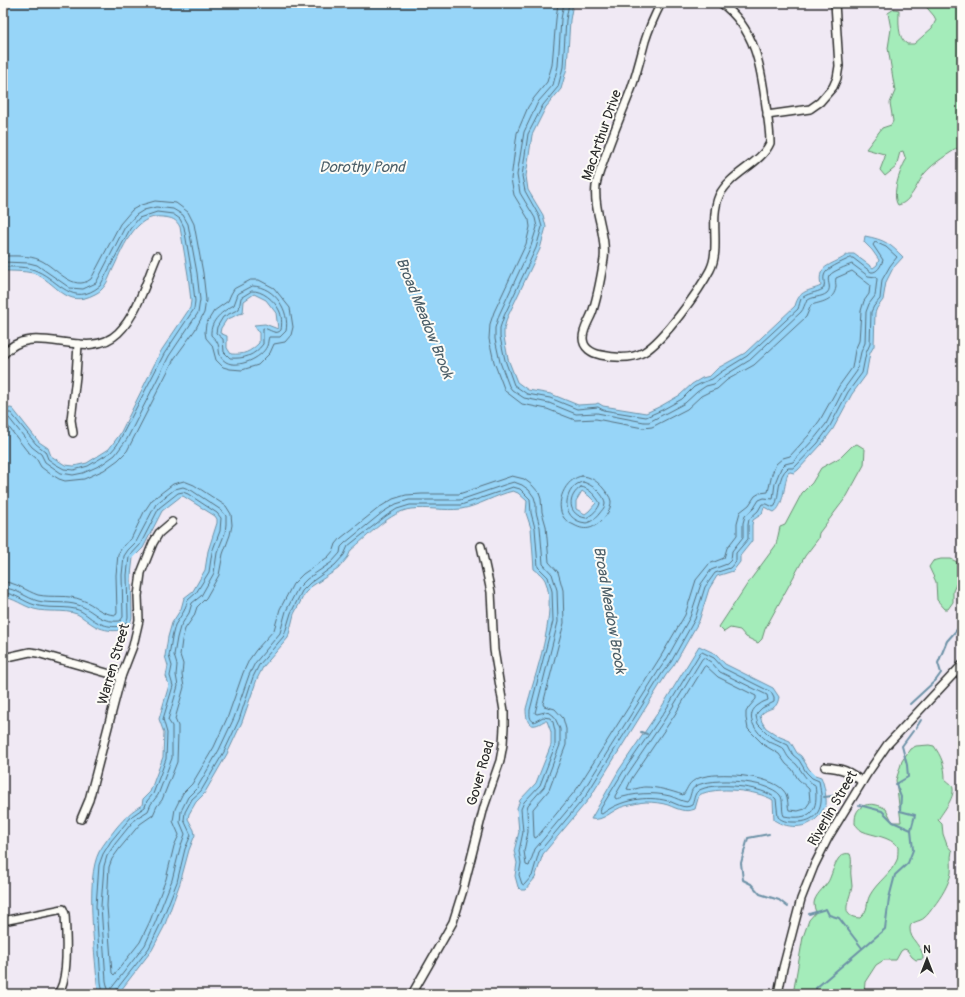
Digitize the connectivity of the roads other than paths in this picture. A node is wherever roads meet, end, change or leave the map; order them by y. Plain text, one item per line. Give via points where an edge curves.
1 (661, 3) edge
2 (721, 3) edge
3 (835, 3) edge
4 (767, 115) junction
5 (156, 256) dead end
6 (78, 344) junction
7 (3, 356) edge
8 (73, 433) dead end
9 (172, 522) dead end
10 (481, 546) dead end
11 (3, 658) edge
12 (962, 665) edge
13 (121, 677) junction
14 (825, 767) dead end
15 (862, 782) junction
16 (81, 819) dead end
17 (3, 921) edge
18 (57, 994) edge
19 (412, 994) edge
20 (778, 994) edge

1 - 4 street, MacArthur Drive via 596,181 596,205 604,250 598,291 583,337 589,350 601,355 632,357 644,352 664,333 694,296 711,269 716,204 721,192 732,179 768,146 770,138
2 - 4 street via 731,10 742,24 753,44 763,84
3 - 4 street via 839,66 833,87 820,102 810,108
5 - 6 street via 137,304 123,328 113,337 101,342
6 - 7 street via 27,340 16,344
6 - 8 street via 71,420
9 - 13 street, Warren Street via 159,533 141,573 138,596 139,620 133,646
10 - 19 street, Gover Road via 490,592 494,650 504,710 503,744 453,922
11 - 13 street via 30,652 37,653
12 - 15 street, Riverlin Street via 887,745
13 - 16 street, Warren Street via 89,800
14 - 15 street via 852,773
15 - 20 street, Riverlin Street via 814,866 801,899
17 - 18 street via 63,909 66,963 62,985

